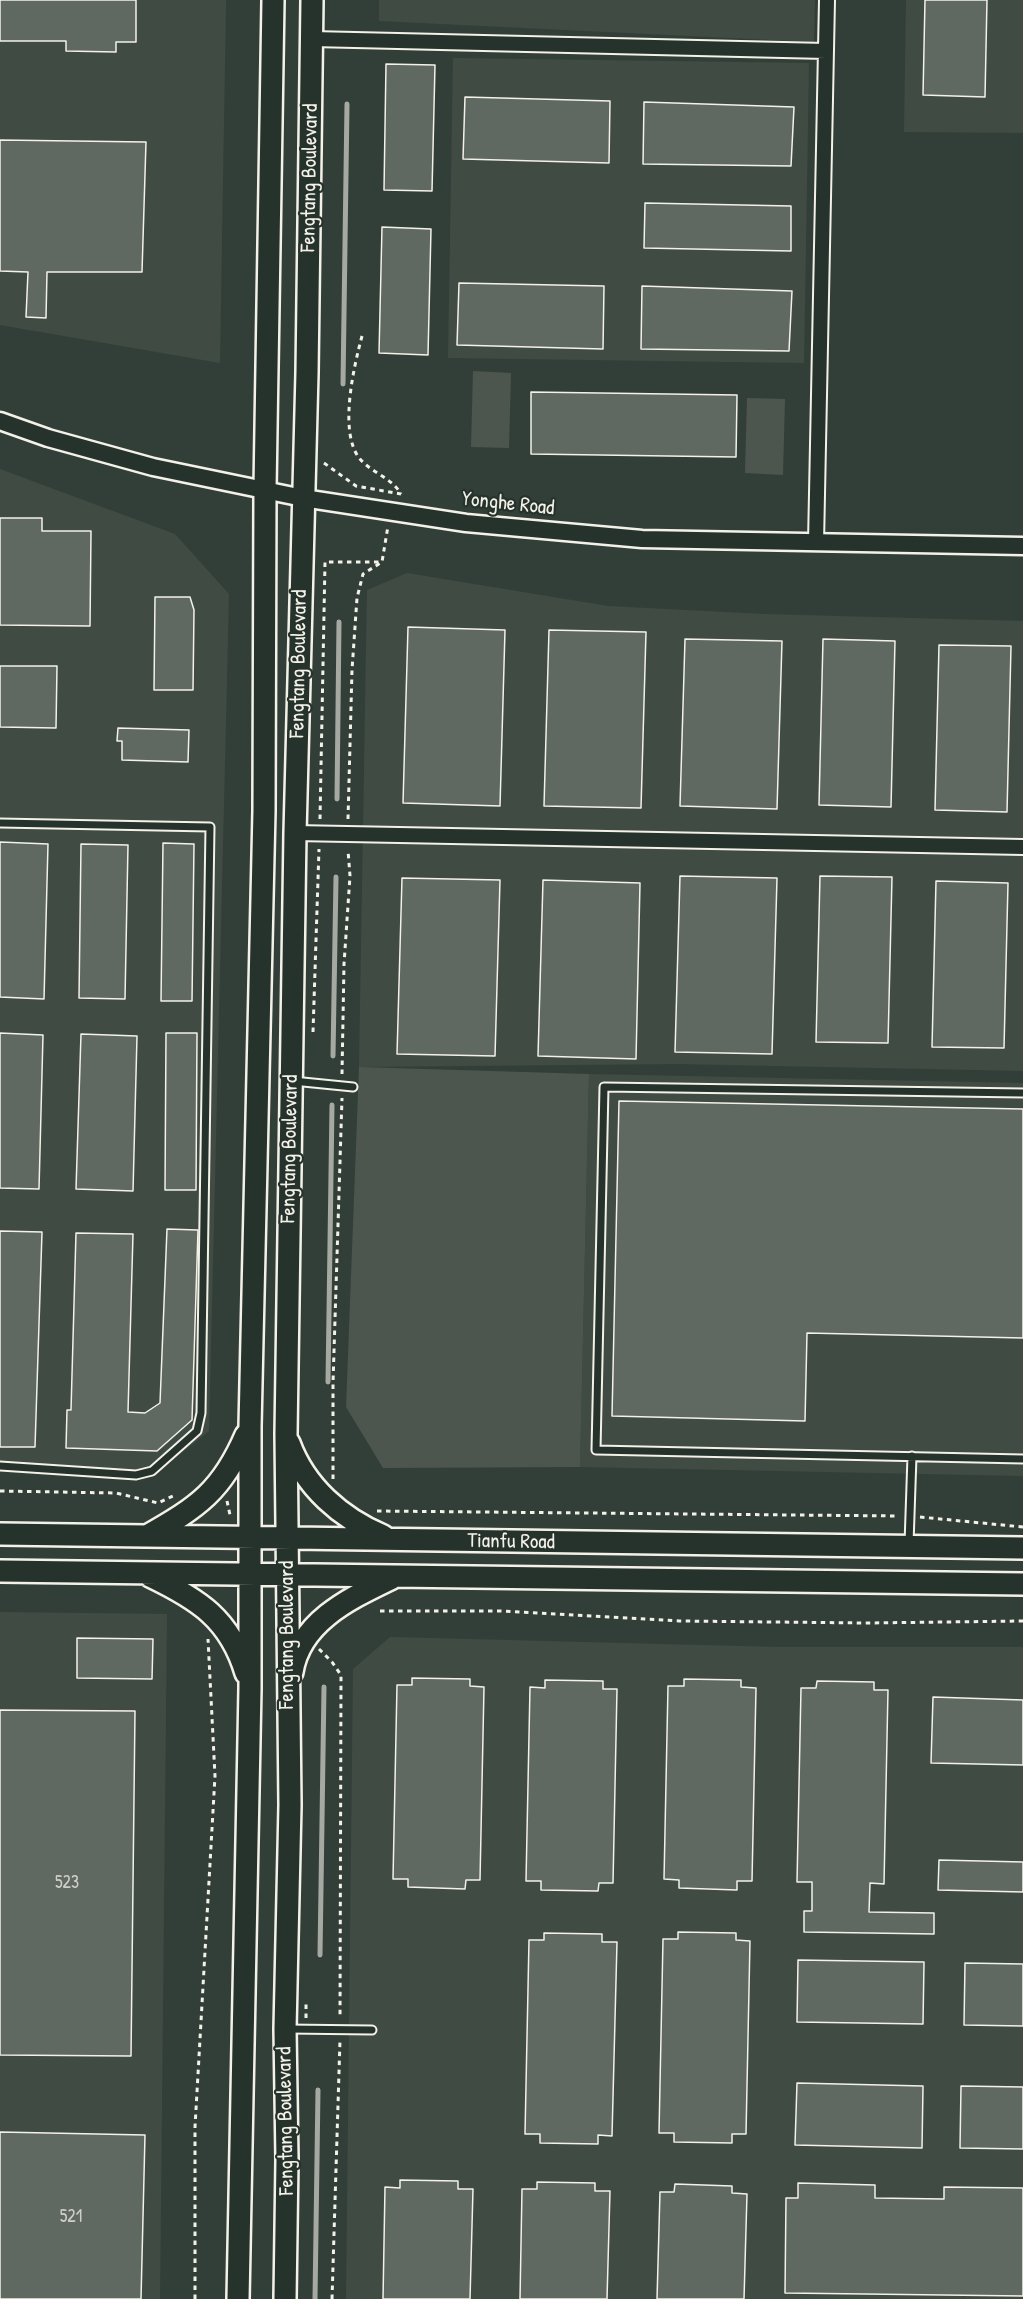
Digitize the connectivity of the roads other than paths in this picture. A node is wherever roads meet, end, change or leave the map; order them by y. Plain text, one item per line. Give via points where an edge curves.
1 (273, 0) edge
2 (312, 0) edge
3 (827, 0) edge
4 (312, 39) junction
5 (826, 51) junction
6 (0, 422) edge
7 (265, 489) junction
8 (303, 498) junction
9 (816, 543) junction
10 (1023, 546) edge
11 (0, 823) edge
12 (295, 833) junction
13 (1023, 847) edge
14 (291, 1081) junction
15 (354, 1086) dead end
16 (1023, 1093) edge
17 (250, 1426) junction
18 (286, 1434) junction
19 (912, 1456) junction
20 (1023, 1459) edge
21 (0, 1466) edge
22 (0, 1534) edge
23 (146, 1537) junction
24 (241, 1538) junction
25 (287, 1539) junction
26 (392, 1540) junction
27 (909, 1546) junction
28 (1023, 1548) edge
29 (0, 1571) edge
30 (144, 1573) junction
31 (250, 1574) junction
32 (287, 1575) junction
33 (395, 1576) junction
34 (1023, 1584) edge
35 (250, 1688) junction
36 (288, 1699) junction
37 (285, 2029) junction
38 (372, 2030) dead end
39 (238, 2299) edge
40 (285, 2299) edge

1 - 7 main road, Fengtang Boulevard
2 - 4 main road, Fengtang Boulevard
3 - 5 street
4 - 5 street
4 - 8 main road, Fengtang Boulevard
5 - 9 street
6 - 7 street, Yonghe Road via 153,467
7 - 8 street, Yonghe Road
7 - 17 main road, Fengtang Boulevard via 264,811
8 - 9 street, Yonghe Road via 466,523 642,539
8 - 12 main road, Fengtang Boulevard
9 - 10 street, Yonghe Road
11 - 21 lane via 210,827 201,1413 197,1431 152,1471 136,1475
12 - 13 street
12 - 14 main road, Fengtang Boulevard
14 - 15 lane
14 - 18 main road, Fengtang Boulevard
16 - 19 lane via 604,1086 596,1450
17 - 23 main road via 227,1474 211,1492
17 - 24 main road, Fengtang Boulevard via 240,1511
18 - 25 main road, Fengtang Boulevard
18 - 26 main road via 293,1455 320,1493 359,1526
19 - 20 lane
19 - 27 lane
22 - 23 main road, Tianfu Road
23 - 24 main road, Tianfu Road
24 - 25 main road, Tianfu Road
24 - 31 main road, Fengtang Boulevard
25 - 26 main road, Tianfu Road
25 - 32 main road, Fengtang Boulevard
26 - 27 main road, Tianfu Road
27 - 28 main road, Tianfu Road
29 - 30 main road, Tianfu Road
30 - 31 main road, Tianfu Road
30 - 35 main road via 194,1598 213,1614 229,1634
31 - 32 main road, Tianfu Road
31 - 35 main road, Fengtang Boulevard
32 - 33 main road, Tianfu Road
32 - 36 main road, Fengtang Boulevard
33 - 34 main road, Tianfu Road
33 - 36 main road via 331,1612 313,1629 293,1664
35 - 39 main road, Fengtang Boulevard
36 - 37 main road, Fengtang Boulevard
37 - 38 lane
37 - 40 main road, Fengtang Boulevard

